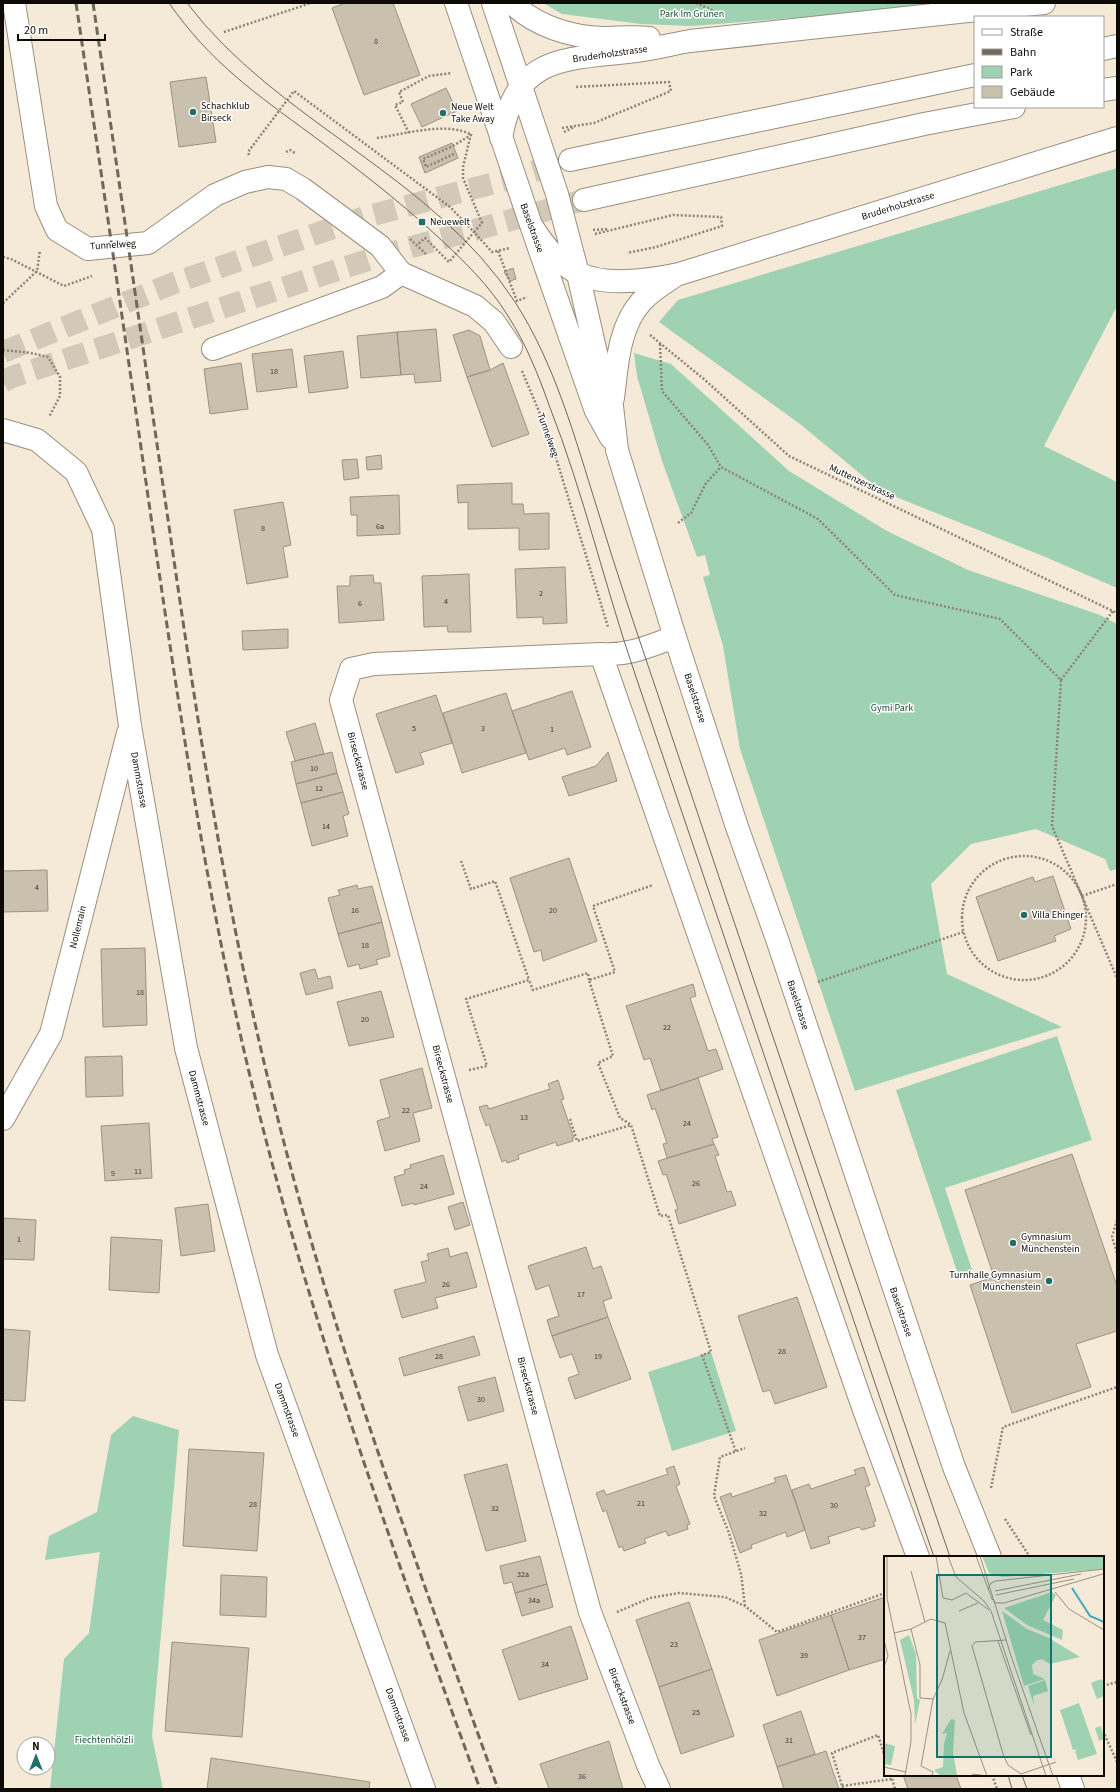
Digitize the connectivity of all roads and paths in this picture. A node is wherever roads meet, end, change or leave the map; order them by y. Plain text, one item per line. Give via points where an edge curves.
1 (14, 3) edge
2 (311, 3) edge
3 (456, 3) edge
4 (493, 3) edge
5 (512, 3) edge
6 (1044, 3) edge
7 (224, 32) dead end
8 (690, 40) junction
9 (1117, 46) edge
10 (1104, 49) edge
11 (452, 73) dead end
12 (974, 75) edge
13 (521, 85) junction
14 (570, 87) dead end
15 (1117, 88) edge
16 (1104, 90) edge
17 (1009, 108) edge
18 (576, 126) junction
19 (558, 129) dead end
20 (409, 133) junction
21 (560, 133) dead end
22 (472, 134) junction
23 (377, 138) dead end
24 (501, 138) junction
25 (1117, 138) edge
26 (248, 152) dead end
27 (454, 154) dead end
28 (570, 160) tunnel mouth
29 (584, 200) tunnel mouth
30 (530, 225) junction
31 (613, 229) junction
32 (593, 230) dead end
33 (474, 232) junction
34 (595, 234) dead end
35 (510, 247) dead end
36 (420, 248) dead end
37 (498, 251) junction
38 (626, 253) dead end
39 (37, 272) dead end
40 (401, 273) junction
41 (578, 274) junction
42 (678, 274) junction
43 (527, 298) dead end
44 (3, 303) edge
45 (630, 320) junction
46 (660, 344) junction
47 (511, 347) joint
48 (213, 349) dead end
49 (3, 350) edge
50 (612, 406) junction
51 (3, 430) edge
52 (37, 440) junction
53 (617, 450) junction
54 (721, 467) junction
55 (678, 523) dead end
56 (1113, 611) junction
57 (1117, 613) edge
58 (675, 637) junction
59 (608, 654) junction
60 (1060, 680) junction
61 (130, 726) junction
62 (461, 860) dead end
63 (678, 876) junction
64 (1117, 884) edge
65 (1082, 896) junction
66 (963, 932) junction
67 (1117, 978) edge
68 (529, 980) junction
69 (588, 980) junction
70 (793, 990) junction
71 (444, 1077) junction
72 (3, 1119) edge
73 (570, 1119) dead end
74 (631, 1125) junction
75 (1117, 1220) edge
76 (1117, 1253) edge
77 (1117, 1387) edge
78 (745, 1448) dead end
79 (736, 1452) junction
80 (991, 1489) dead end
81 (918, 1556) edge
82 (990, 1556) edge
83 (884, 1593) edge
84 (745, 1606) junction
85 (593, 1621) junction
86 (1117, 1682) edge
87 (1104, 1686) edge
88 (1104, 1733) edge
89 (884, 1754) edge
90 (1117, 1762) edge
91 (891, 1776) edge
92 (992, 1776) edge
93 (1068, 1776) edge
94 (892, 1779) junction
95 (843, 1787) edge
96 (424, 1789) edge
97 (659, 1789) edge
98 (895, 1789) edge
99 (997, 1789) edge
100 (1073, 1789) edge

1 - 40 street, Tunnelweg via 46,206 57,230 88,249 148,243 215,196 245,182 268,177 286,179 380,246
2 - 7 path
3 - 24 street, Baselstrasse
4 - 13 street, Baselstrasse
5 - 8 street, Bruderholzstrasse via 542,24 581,36
6 - 8 street, Bruderholzstrasse
8 - 13 street, Bruderholzstrasse via 637,51 575,57 538,70
9 - 10 street
11 - 20 path via 430,76 400,92 403,102 395,105
12 - 28 street
13 - 24 street, Bruderholzstrasse via 504,119
13 - 41 street, Baselstrasse via 557,194
14 - 18 path via 669,82 671,91 594,123
15 - 16 street
17 - 29 street via 924,124
18 - 19 path
18 - 21 path
20 - 22 path via 441,128 458,129
20 - 23 path
22 - 27 path via 453,146 423,159 426,167
22 - 33 path via 463,167 463,178 482,223
24 - 30 street, Baselstrasse
25 - 42 street, Bruderholzstrasse
26 - 33 path via 294,91 450,208
30 - 41 street, Bruderholzstrasse via 551,253
30 - 53 street, Baselstrasse via 596,411
31 - 32 path
31 - 34 path
31 - 38 path via 673,215 721,217 722,226 656,247
33 - 36 path via 449,262 425,238 417,245
33 - 37 path via 492,252
35 - 37 path
37 - 43 path via 516,301
39 - 44 path
40 - 47 street, Tunnelweg via 475,306 494,322
40 - 48 street via 382,287
41 - 42 street, Bruderholzstrasse via 603,280 628,281
41 - 50 street, Baselstrasse via 596,353
42 - 45 street, Bruderholzstrasse via 656,288 641,302
45 - 46 path, Muttenzerstrasse
45 - 50 street, Bruderholzstrasse via 619,353
46 - 54 path via 662,391 708,445
46 - 56 path, Muttenzerstrasse via 705,380 789,456
47 - 59 path, Tunnelweg via 549,435
49 - 52 path via 48,357 60,377 60,396
50 - 53 street, Baselstrasse
51 - 52 street, Dammstrasse
52 - 61 street, Dammstrasse via 76,472 103,529
53 - 58 street, Baselstrasse
54 - 55 path via 706,483 691,513
54 - 60 path via 818,519 895,595 1000,619
56 - 57 path, Muttenzerstrasse
56 - 60 path
58 - 59 street, Birseckstrasse via 628,654
58 - 70 street, Baselstrasse
59 - 63 street
59 - 71 street, Birseckstrasse via 374,664 351,670 342,700
60 - 65 path via 1052,826
61 - 72 street, Nollenrain via 51,1034
61 - 96 street, Dammstrasse via 186,1048 267,1355
62 - 68 path via 470,889 495,881
63 - 69 path via 593,906 615,972
63 - 81 street via 864,1410
64 - 65 path
65 - 66 path via 1072,878 1056,865 1037,857 1016,857 997,862 980,874 968,891 962,911
65 - 66 path via 1086,916 1084,936 1075,954 1060,968 1042,978 1022,980 1002,976 984,966 971,950
65 - 67 path
66 - 70 path
68 - 69 path via 534,990 588,973
68 - 71 path via 466,999 487,1066
69 - 74 path via 613,1056 598,1063 620,1118
70 - 82 street, Baselstrasse via 954,1467
71 - 85 street, Birseckstrasse
73 - 74 path via 578,1141
74 - 79 path via 660,1216 668,1215 711,1352 702,1355
75 - 76 path via 1112,1237
77 - 80 path via 1002,1428
78 - 79 path
79 - 84 path via 720,1457 714,1496 729,1533 741,1574
83 - 84 path via 777,1632
84 - 85 path via 725,1597 679,1594 650,1598
85 - 97 street, Birseckstrasse
86 - 87 path
88 - 90 path
89 - 95 path via 878,1736 832,1753
91 - 94 path
92 - 99 path
93 - 100 street
94 - 95 path
94 - 98 path

